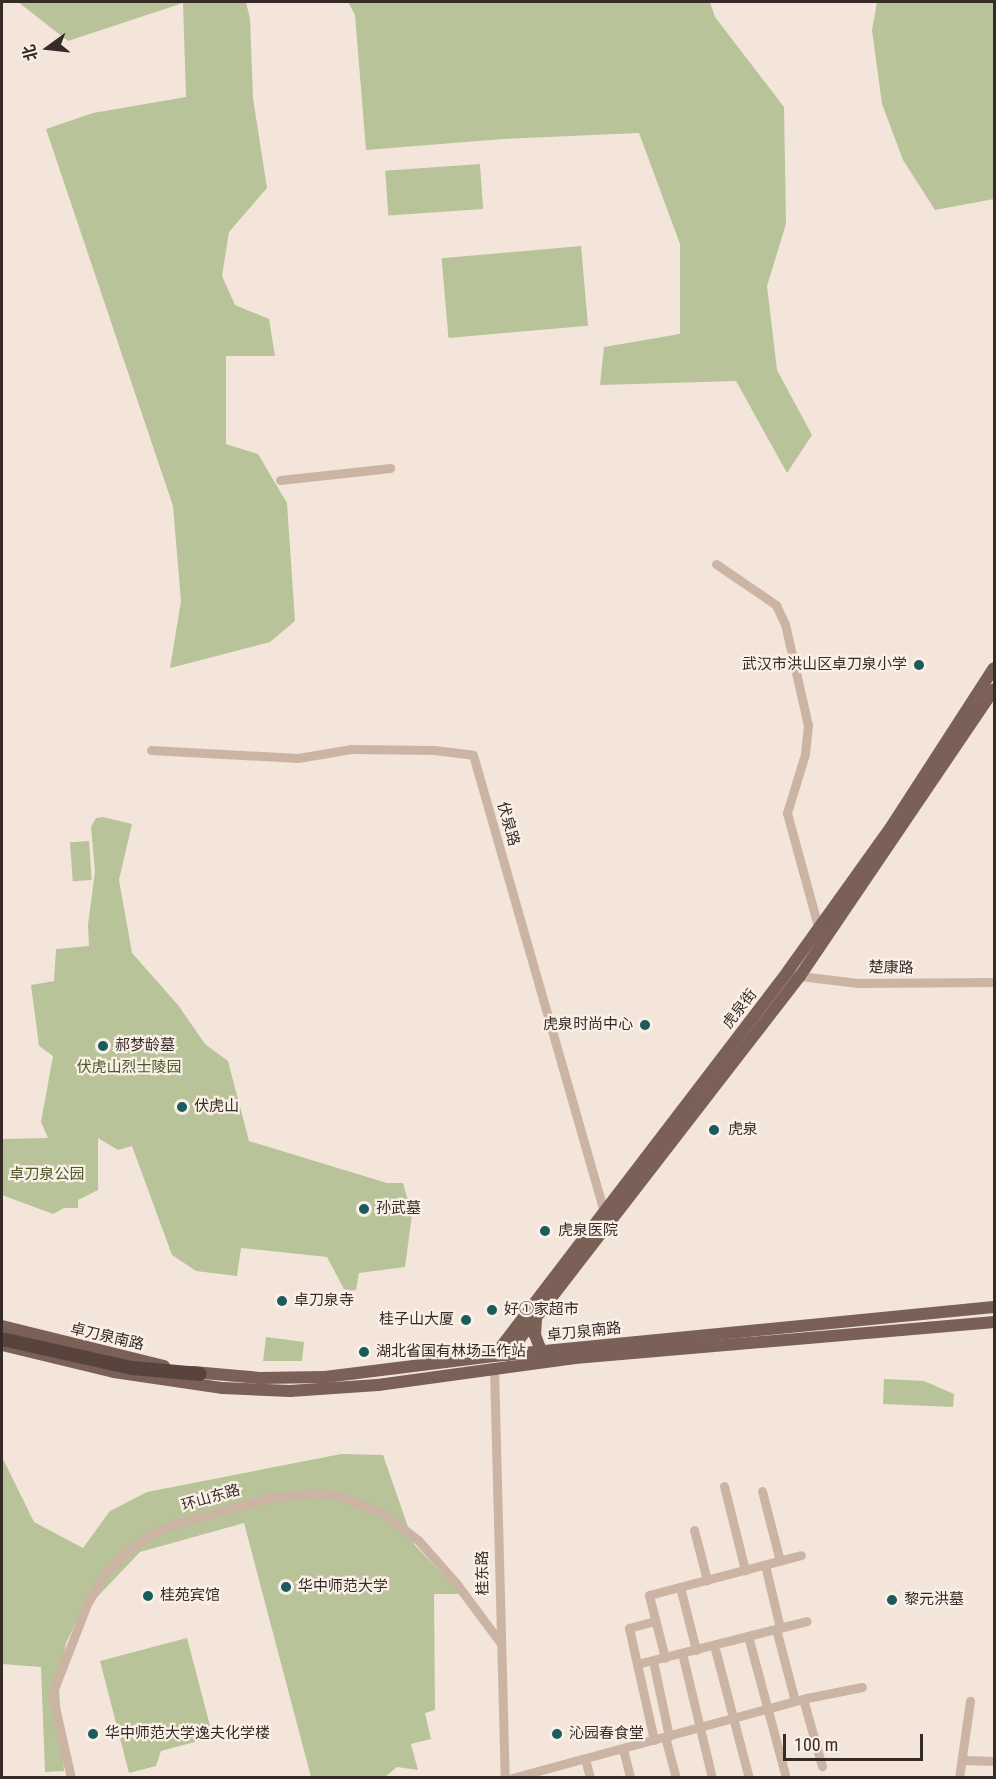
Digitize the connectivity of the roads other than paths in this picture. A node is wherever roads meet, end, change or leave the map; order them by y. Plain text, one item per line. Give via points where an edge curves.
1 (390, 468) dead end
2 (280, 480) dead end
3 (716, 564) dead end
4 (994, 668) edge
5 (994, 689) edge
6 (152, 750) dead end
7 (818, 926) junction
8 (794, 974) junction
9 (994, 982) edge
10 (604, 1213) junction
11 (994, 1306) edge
12 (536, 1320) junction
13 (994, 1322) edge
14 (2, 1326) edge
15 (2, 1339) edge
16 (2, 1345) edge
17 (541, 1351) junction
18 (507, 1355) junction
19 (494, 1362) junction
20 (200, 1374) junction
21 (724, 1486) dead end
22 (762, 1491) dead end
23 (694, 1530) dead end
24 (801, 1555) dead end
25 (780, 1560) junction
26 (765, 1564) junction
27 (745, 1570) junction
28 (708, 1580) junction
29 (680, 1587) junction
30 (807, 1621) dead end
31 (655, 1622) junction
32 (778, 1628) junction
33 (748, 1636) junction
34 (499, 1641) junction
35 (714, 1645) junction
36 (696, 1650) junction
37 (682, 1653) junction
38 (665, 1658) junction
39 (653, 1661) junction
40 (637, 1664) junction
41 (862, 1687) dead end
42 (799, 1700) junction
43 (970, 1701) dead end
44 (766, 1709) junction
45 (734, 1718) junction
46 (699, 1728) junction
47 (667, 1737) junction
48 (654, 1740) junction
49 (623, 1749) junction
50 (585, 1759) junction
51 (964, 1760) junction
52 (994, 1761) edge
53 (822, 1766) dead end
54 (542, 1774) edge
55 (785, 1774) dead end
56 (71, 1778) edge
57 (505, 1778) edge
58 (512, 1778) edge
59 (590, 1778) edge
60 (630, 1778) edge
61 (676, 1778) edge
62 (712, 1778) edge
63 (750, 1778) edge
64 (959, 1778) edge

1 - 2 street
3 - 7 street via 776,605 785,624 808,725 805,753 787,813
4 - 7 main road, 虎泉街 via 891,827
5 - 8 main road, 虎泉街
6 - 10 street, 伏泉路 via 298,758 351,749 426,749 473,755
7 - 8 main road, 虎泉街
8 - 9 street, 楚康路 via 878,983
8 - 10 main road, 虎泉街
8 - 12 main road, 虎泉街
10 - 19 main road, 虎泉街
11 - 17 main road, 卓刀泉南路
12 - 17 main road via 535,1335
12 - 18 main road, 虎泉街
13 - 19 main road, 卓刀泉南路
14 - 20 main road, 卓刀泉南路
15 - 20 highway via 132,1368
16 - 19 main road, 卓刀泉南路 via 114,1372 261,1391 349,1388
17 - 18 main road, 卓刀泉南路
18 - 19 main road, 卓刀泉南路
19 - 20 main road, 卓刀泉南路 via 316,1377
19 - 34 street, 桂东路
21 - 27 street
22 - 25 street
23 - 28 street
24 - 25 street
25 - 26 street
26 - 27 street
26 - 32 street
27 - 28 street
28 - 29 street
29 - 31 street via 649,1595
29 - 36 street
30 - 32 street
31 - 38 street
31 - 40 street via 629,1628
32 - 33 street
32 - 42 street
33 - 35 street
33 - 44 street
34 - 56 street, 环山东路 via 418,1540 384,1514 340,1496 318,1493 269,1498 178,1523 153,1533 125,1553 103,1576 87,1604 52,1694
34 - 57 street, 桂东路
35 - 36 street
35 - 45 street
36 - 37 street
37 - 38 street
37 - 46 street
38 - 39 street
39 - 40 street
39 - 47 street
40 - 48 street
41 - 42 street
42 - 44 street
42 - 53 street
43 - 51 street
44 - 45 street
44 - 55 street
45 - 46 street
45 - 63 street
46 - 47 street
46 - 62 street
47 - 48 street
47 - 61 street
48 - 49 street
49 - 50 street
49 - 60 street
50 - 54 street
50 - 59 street
51 - 52 street
51 - 64 street
54 - 58 street

